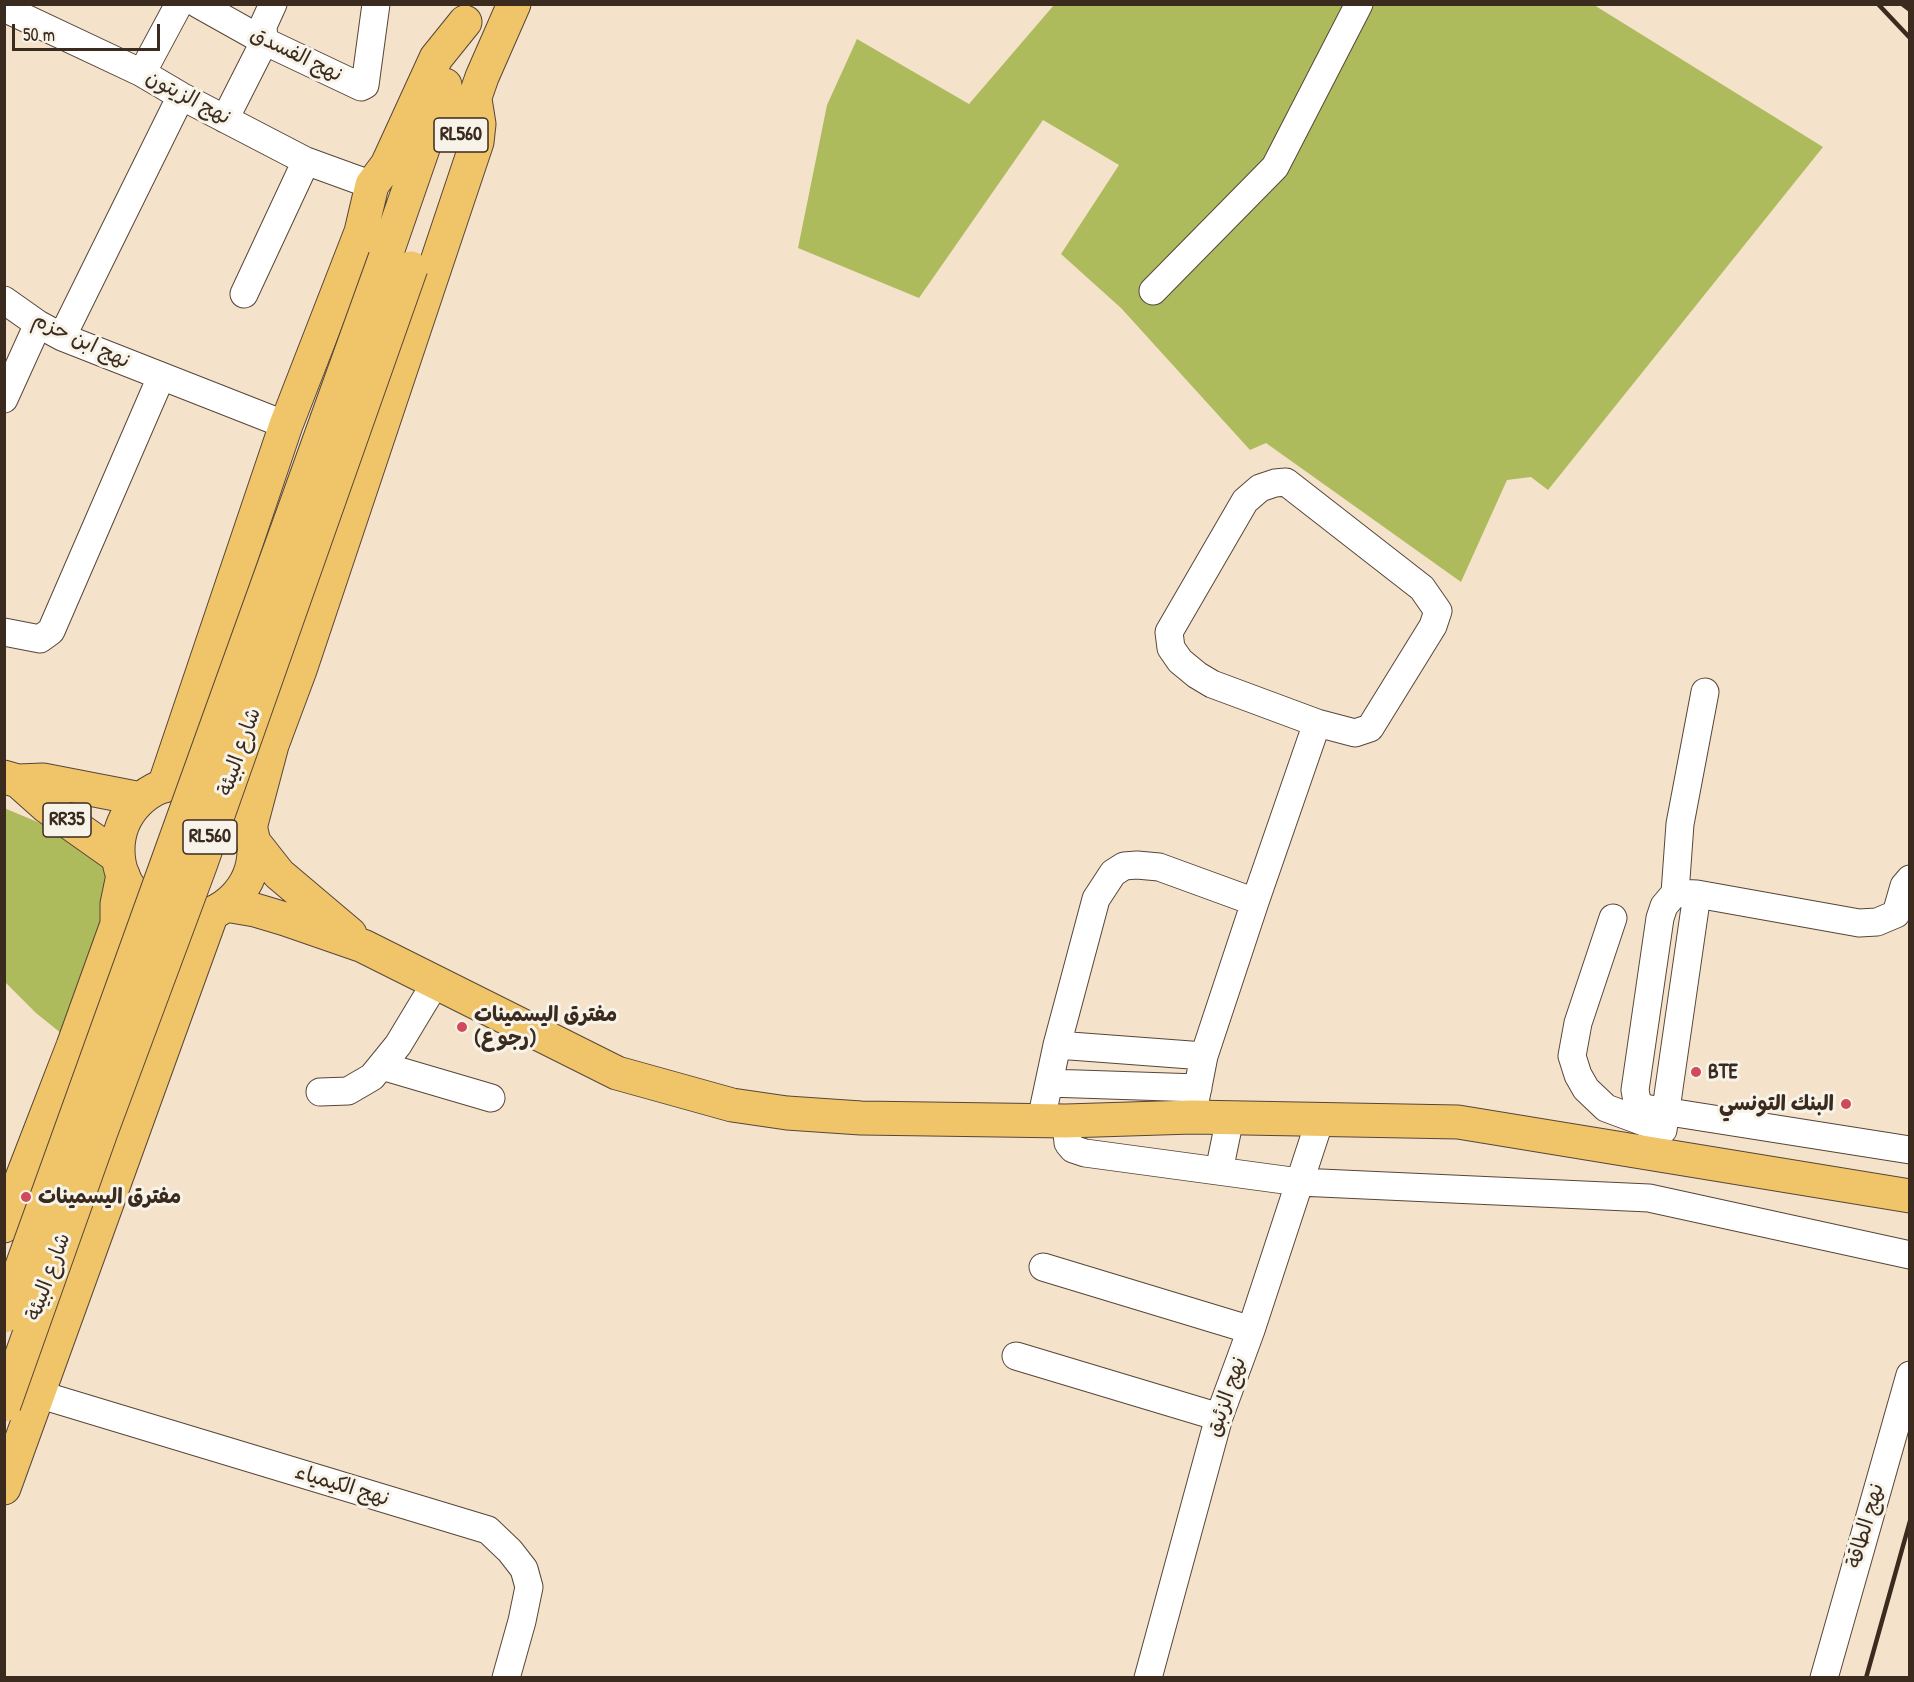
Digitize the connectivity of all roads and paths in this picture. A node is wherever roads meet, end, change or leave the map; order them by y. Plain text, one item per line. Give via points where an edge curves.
1 (179, 4) edge
2 (198, 4) edge
3 (273, 4) edge
4 (376, 4) edge
5 (514, 4) edge
6 (538, 4) edge
7 (1359, 4) edge
8 (4, 8) edge
9 (469, 13) edge
10 (264, 41) junction
11 (142, 73) junction
12 (478, 88) junction
13 (181, 96) junction
14 (225, 118) junction
15 (306, 161) junction
16 (372, 185) junction
17 (398, 263) junction
18 (1153, 291) dead end
19 (243, 294) dead end
20 (4, 300) edge
21 (38, 324) junction
22 (62, 337) junction
23 (161, 376) junction
24 (4, 399) edge
25 (286, 425) junction
26 (4, 632) edge
27 (1706, 692) dead end
28 (1317, 723) junction
29 (11, 779) edge
30 (153, 792) junction
31 (252, 835) junction
32 (120, 866) junction
33 (1910, 879) edge
34 (1686, 894) junction
35 (1255, 902) junction
36 (219, 909) junction
37 (1613, 918) dead end
38 (363, 946) junction
39 (436, 982) junction
40 (1057, 1045) junction
41 (1204, 1056) junction
42 (382, 1066) junction
43 (1049, 1083) junction
44 (320, 1092) dead end
45 (491, 1098) dead end
46 (1195, 1102) junction
47 (1230, 1118) junction
48 (1054, 1120) junction
49 (1320, 1120) junction
50 (1663, 1132) junction
51 (1910, 1150) edge
52 (1220, 1171) junction
53 (1299, 1182) junction
54 (1910, 1196) edge
55 (4, 1226) edge
56 (1910, 1255) edge
57 (1043, 1267) dead end
58 (4, 1316) edge
59 (1251, 1330) junction
60 (1016, 1356) dead end
61 (1910, 1376) edge
62 (38, 1394) junction
63 (4, 1405) edge
64 (1219, 1417) junction
65 (4, 1488) edge
66 (506, 1677) edge
67 (1148, 1677) edge
68 (1824, 1677) edge

1 - 11 street
2 - 10 street, نهج الفسدق
3 - 10 street via 263,26
4 - 10 street, نهج الفسدق via 361,87
5 - 12 main road, RL560
6 - 12 main road via 522,39
7 - 18 street via 1275,167
8 - 11 street, نهج الزيتون
9 - 16 main road via 436,58 387,165
9 - 17 main road, شارع البيئة / RL560
10 - 14 street
11 - 13 street, نهج الزيتون
12 - 17 main road, RL560 via 431,210
12 - 31 main road via 477,142 272,745
13 - 14 street, نهج الزيتون
13 - 22 street
14 - 15 street, نهج الزيتون
15 - 16 street, نهج الزيتون
15 - 19 street
16 - 25 main road via 361,232
17 - 58 main road, RL560, bridge
17 - 63 main road, شارع البيئة / RL560, bridge via 204,855
20 - 21 street, نهج ابن حزم
21 - 22 street, نهج ابن حزم
21 - 24 street
22 - 23 street, نهج ابن حزم
23 - 25 street, نهج ابن حزم
23 - 26 street via 51,632 40,639
25 - 30 main road
27 - 34 street via 1680,824
28 - 28 street via 1355,733 1370,728 1433,626 1438,611 1422,588 1286,482 1275,483 1260,488 1245,501 1169,632 1171,648 1180,662 1212,684
28 - 35 street
29 - 30 main road, RR35
29 - 32 main road, RR35
30 - 31 main road via 185,782 206,785 225,794 241,810
30 - 32 main road via 128,815 119,836
31 - 36 main road via 253,860 248,877 239,893
31 - 38 main road via 279,874
32 - 36 main road via 133,893 150,908 170,916 191,918
32 - 55 main road via 117,924
33 - 34 street via 1896,914 1877,922 1859,923
34 - 50 street via 1664,906 1660,918 1635,1090 1637,1101
35 - 40 street via 1159,867 1124,866 1113,873 1096,899
35 - 41 street
36 - 38 main road via 265,913
36 - 62 main road
37 - 50 street via 1578,1023 1572,1056 1586,1089 1606,1108
38 - 39 main road
39 - 42 street
39 - 48 main road via 617,1073 732,1105 861,1118
40 - 41 street
40 - 43 street
41 - 46 street
42 - 44 street via 348,1091
42 - 45 street
43 - 46 street
43 - 48 street
46 - 47 main road
46 - 48 main road
47 - 49 main road
47 - 52 street
48 - 52 street via 1073,1149
49 - 50 main road
49 - 53 street, نهج الزئبق
50 - 51 street
50 - 54 main road
52 - 53 street
53 - 56 street via 1649,1198
53 - 59 street, نهج الزئبق
57 - 59 street
59 - 64 street, نهج الزئبق
60 - 64 street
61 - 68 street, نهج الطاقة
62 - 65 main road
62 - 66 street, نهج الكيمياء via 488,1530 524,1569 529,1587
64 - 67 street, نهج الزئبق

